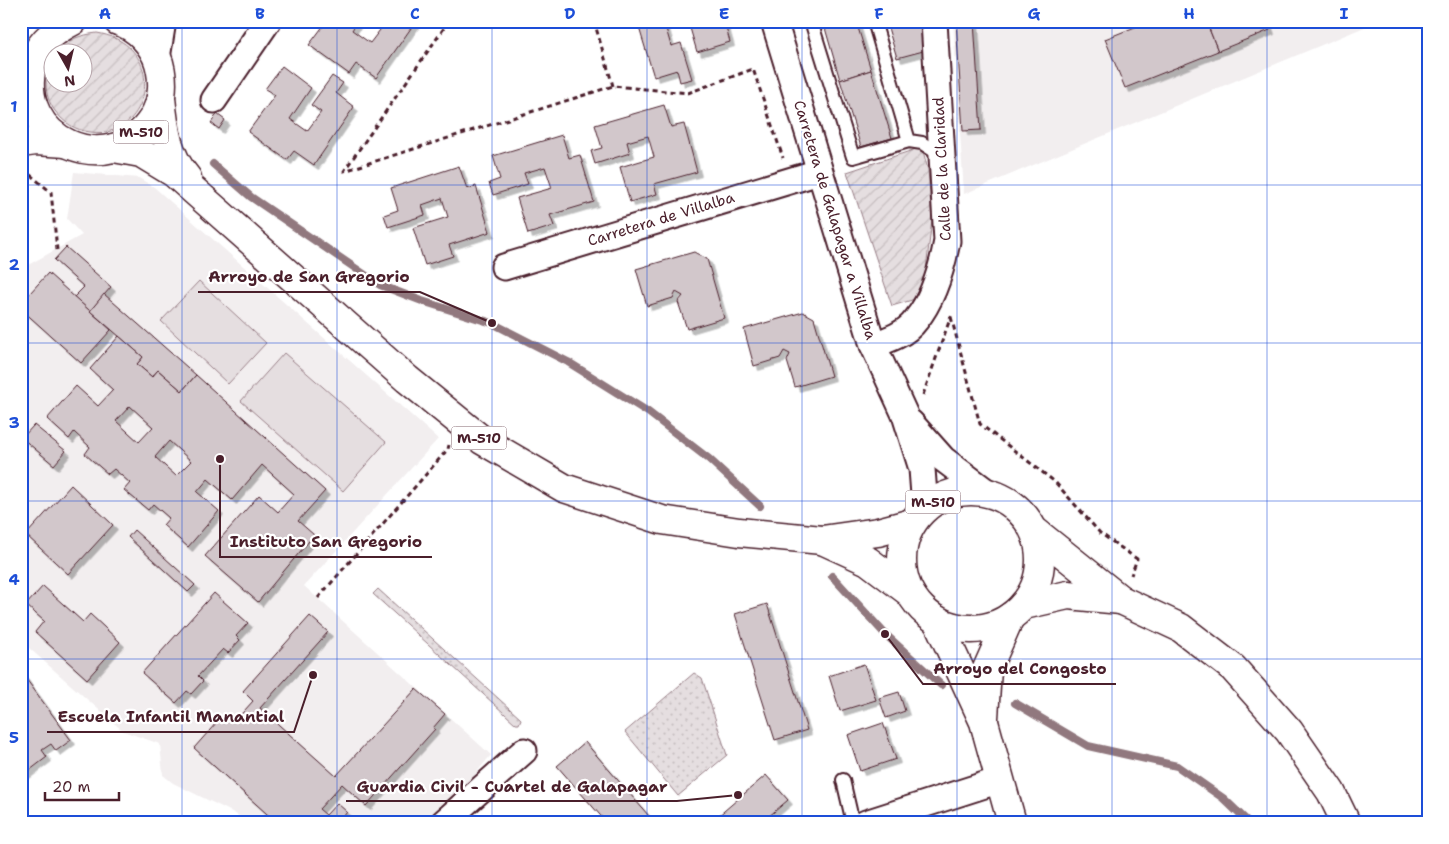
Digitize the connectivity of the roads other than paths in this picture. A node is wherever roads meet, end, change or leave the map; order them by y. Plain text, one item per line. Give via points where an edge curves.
1 (33, 21) edge
2 (73, 21) edge
3 (118, 21) edge
4 (163, 21) edge
5 (268, 21) edge
6 (811, 21) edge
7 (874, 21) edge
8 (934, 21) edge
9 (772, 24) edge
10 (34, 58) junction
11 (157, 58) junction
12 (161, 98) junction
13 (25, 100) edge
14 (214, 100) dead end
15 (909, 140) junction
16 (66, 143) junction
17 (114, 148) junction
18 (22, 156) edge
19 (942, 156) junction
20 (819, 172) junction
21 (205, 200) junction
22 (504, 267) dead end
23 (873, 345) junction
24 (905, 415) junction
25 (987, 492) junction
26 (918, 515) junction
27 (1036, 532) junction
28 (822, 540) junction
29 (909, 592) junction
30 (1122, 600) junction
31 (1017, 611) junction
32 (937, 620) junction
33 (984, 722) junction
34 (524, 751) dead end
35 (843, 780) dead end
36 (1000, 780) junction
37 (443, 823) edge
38 (853, 823) edge
39 (866, 823) edge
40 (1012, 823) edge
41 (1346, 823) edge

1 - 10 main road, M-510
2 - 10 main road, M-510 via 50,35
3 - 11 main road, M-510 via 137,31
4 - 11 street
5 - 14 street
6 - 15 lane via 853,157
7 - 15 lane
8 - 19 street, Calle de la Claridad
9 - 20 street, Carretera de Galapagar a Villalba
10 - 13 main road, M-510
11 - 12 main road, M-510 via 163,84
12 - 17 main road, M-510 via 156,112 139,134
12 - 21 main road, M-510 via 170,151 179,169
13 - 16 main road, M-510 via 54,136
15 - 19 lane via 922,143
16 - 17 main road, M-510 via 81,149
16 - 18 main road via 36,141
17 - 21 main road, M-510 via 141,153 158,161
19 - 23 street, Calle de la Claridad via 947,241 940,275 916,321 894,338
20 - 22 street, Carretera de Villalba
20 - 23 street, Carretera de Galapagar a Villalba
21 - 28 main road, M-510 via 407,379 475,434 564,488 662,520
23 - 24 street, Carretera de Galapagar a Villalba
24 - 25 street, Carretera de Galapagar a Villalba via 942,459
24 - 26 street, Carretera de Galapagar a Villalba via 922,469
25 - 26 main road, M-510 via 954,492 938,498
25 - 27 main road, M-510 via 1016,506
26 - 28 main road, M-510 via 878,532
26 - 29 main road, M-510 via 904,539 903,575
27 - 30 main road, M-510
27 - 31 main road, M-510 via 1039,578 1033,592
28 - 29 main road, M-510 via 868,561
29 - 32 main road, M-510 via 916,603
30 - 31 main road, M-510 via 1068,595
30 - 41 main road, M-510 via 1181,628 1233,668 1289,731 1331,792
31 - 32 main road, M-510 via 996,624 982,628 966,629
31 - 33 main road via 987,669
32 - 33 main road
33 - 36 main road
34 - 37 street
35 - 38 lane
36 - 39 street
36 - 40 main road

